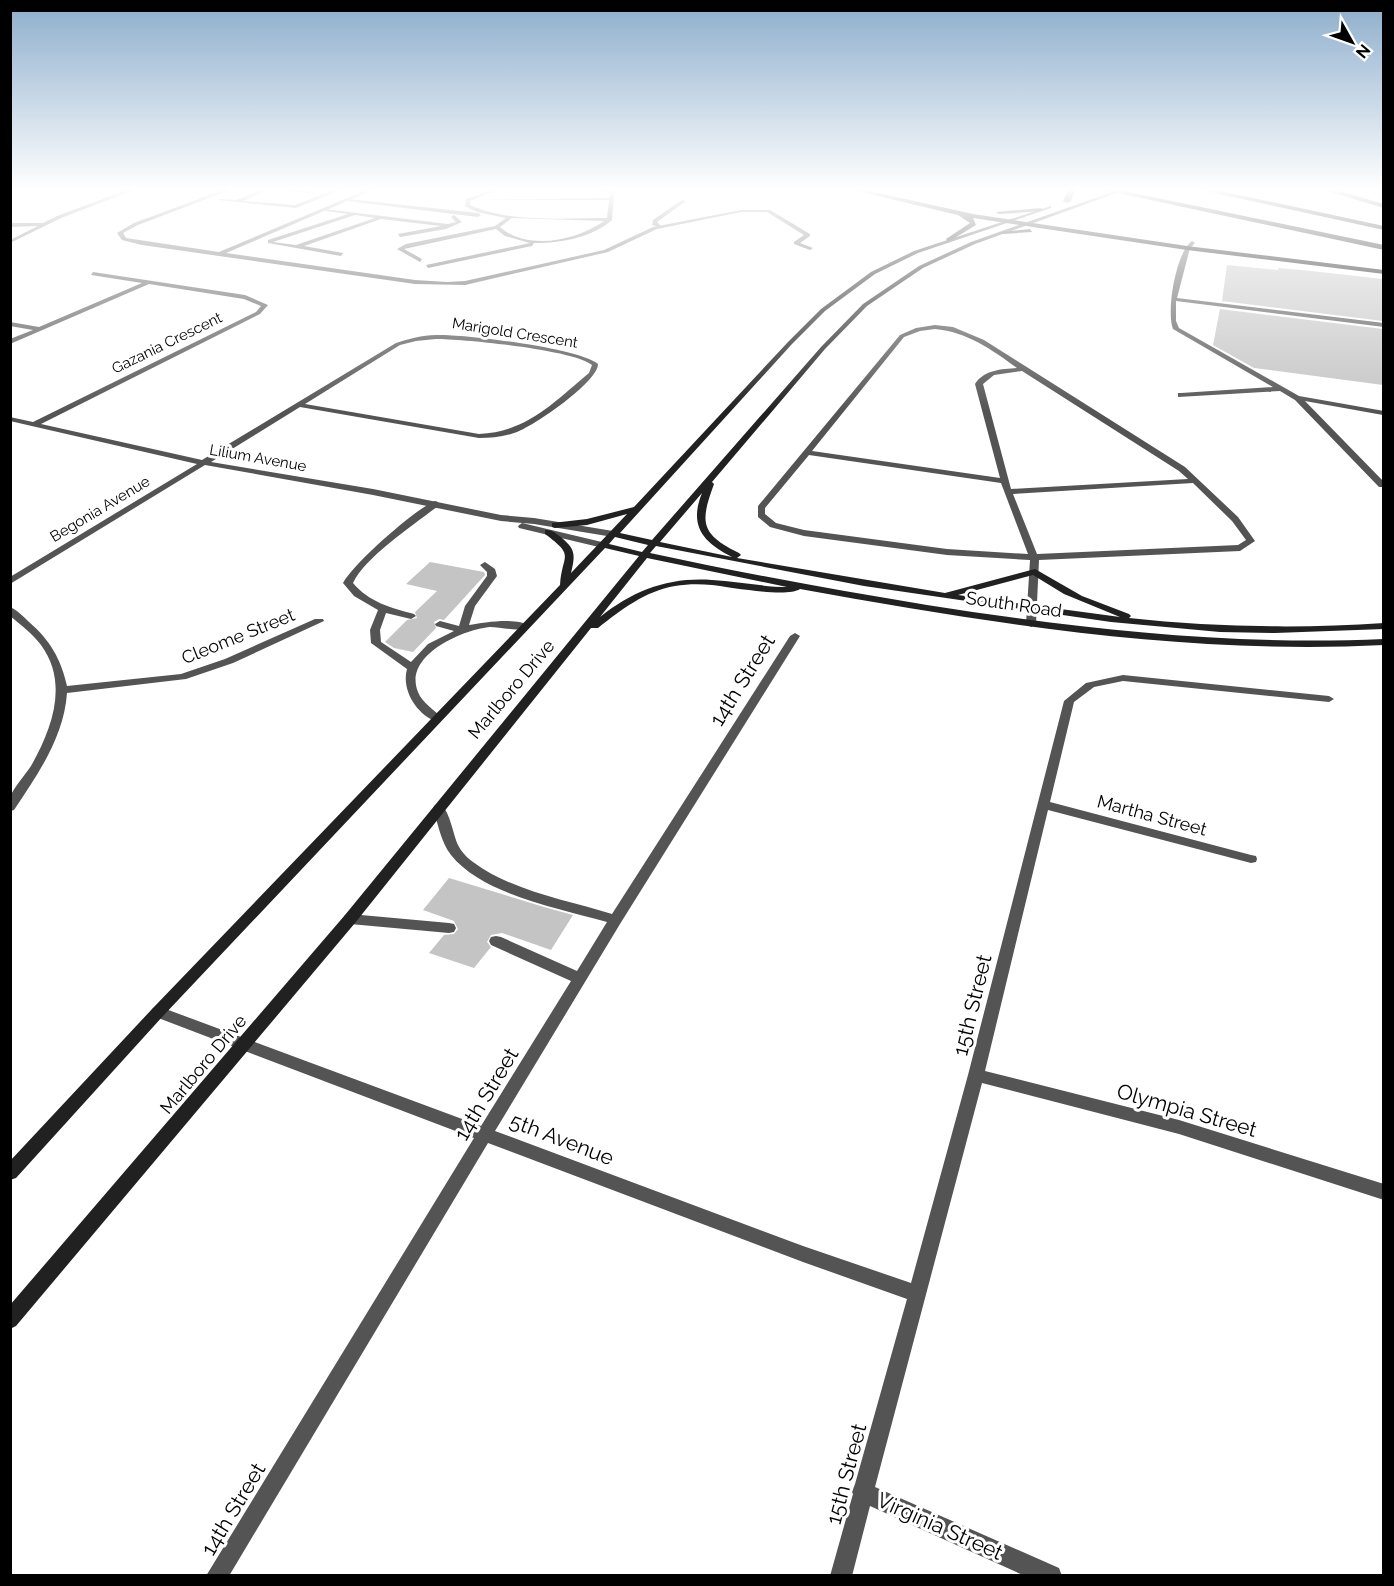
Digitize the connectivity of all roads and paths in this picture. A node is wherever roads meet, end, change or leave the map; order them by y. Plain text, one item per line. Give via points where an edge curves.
1 (288, 264) edge
2 (438, 264) edge
3 (549, 264) edge
4 (891, 264) edge
5 (927, 264) edge
6 (1183, 264) edge
7 (1337, 264) edge
8 (428, 266) dead end
9 (1383, 270) edge
10 (93, 274) dead end
11 (149, 282) junction
12 (1173, 299) junction
13 (10, 324) edge
14 (1383, 325) edge
15 (40, 329) junction
16 (10, 342) edge
17 (1023, 369) junction
18 (1283, 389) junction
19 (1181, 394) dead end
20 (1297, 398) junction
21 (299, 405) junction
22 (1383, 412) edge
23 (10, 419) edge
24 (35, 424) junction
25 (805, 452) junction
26 (205, 463) junction
27 (713, 477) junction
28 (1193, 480) junction
29 (1005, 481) junction
30 (1382, 485) dead end
31 (1008, 492) junction
32 (435, 504) junction
33 (637, 508) junction
34 (551, 528) junction
35 (613, 534) junction
36 (654, 544) junction
37 (603, 545) junction
38 (644, 555) junction
39 (1034, 557) junction
40 (752, 563) junction
41 (485, 565) dead end
42 (1035, 572) junction
43 (10, 581) edge
44 (564, 585) junction
45 (811, 588) junction
46 (944, 595) junction
47 (383, 609) junction
48 (10, 610) edge
49 (1034, 610) junction
50 (411, 616) dead end
51 (319, 621) dead end
52 (440, 624) dead end
53 (1031, 624) junction
54 (1150, 624) junction
55 (525, 626) junction
56 (1383, 626) edge
57 (463, 630) junction
58 (795, 636) dead end
59 (1383, 642) edge
60 (575, 643) junction
61 (412, 668) junction
62 (62, 690) junction
63 (1329, 699) dead end
64 (437, 719) junction
65 (1044, 805) junction
66 (10, 807) edge
67 (439, 808) junction
68 (1251, 859) dead end
69 (350, 919) junction
70 (615, 920) junction
71 (449, 928) dead end
72 (496, 941) dead end
73 (580, 979) junction
74 (158, 1012) junction
75 (245, 1045) junction
76 (976, 1075) junction
77 (486, 1135) junction
78 (10, 1173) edge
79 (1383, 1192) edge
80 (917, 1294) junction
81 (10, 1320) edge
82 (862, 1492) junction
83 (217, 1575) edge
84 (840, 1575) edge
85 (1051, 1575) edge

1 - 3 street via 447,284
2 - 8 street
4 - 33 main road, Marlboro Drive via 852,286 823,310
5 - 27 main road, Marlboro Drive via 865,305
6 - 12 street
7 - 9 main road
10 - 11 street, Gazania Crescent
11 - 15 street
11 - 24 street, Gazania Crescent via 245,297 265,305 258,313
12 - 14 street
12 - 18 street via 1172,322 1184,335
13 - 15 street
15 - 16 street
17 - 25 street via 964,332 933,328 908,332
17 - 28 street via 1167,459
17 - 29 street via 990,374 979,384
18 - 19 street
18 - 20 street
20 - 22 street
20 - 30 street
21 - 21 street, Marigold Crescent via 398,344 423,336 572,355 596,365 592,374 525,428 496,436
21 - 26 street, Marigold Crescent
23 - 24 street, Lilium Avenue
24 - 26 street, Lilium Avenue
25 - 29 street
25 - 39 street via 761,508 761,515 773,525 902,547
26 - 32 street, Lilium Avenue
26 - 43 street, Begonia Avenue
27 - 36 main road, Marlboro Drive
27 - 40 main road via 700,513 702,527 719,546
28 - 31 street
28 - 39 street via 1249,535 1251,541 1247,546
29 - 31 street
31 - 39 street
32 - 34 street, Lilium Avenue
32 - 47 street via 348,579 357,594
33 - 34 main road
33 - 35 main road, Marlboro Drive
34 - 35 street, Lilium Avenue
34 - 37 street, Lilium Avenue
34 - 44 main road via 567,546 570,558
35 - 36 main road, South Road
35 - 37 main road, Marlboro Drive
36 - 38 main road, Marlboro Drive
36 - 40 main road, South Road
37 - 38 main road, South Road
37 - 44 main road, Marlboro Drive
38 - 45 main road, South Road
38 - 60 main road, Marlboro Drive
39 - 42 street
40 - 46 main road, South Road
41 - 57 street via 492,576 471,600
42 - 46 main road
42 - 49 street
42 - 54 main road via 1092,604
44 - 55 main road, Marlboro Drive
45 - 53 main road, South Road
45 - 60 main road via 779,590 696,581 652,588 615,609
46 - 49 main road, South Road
47 - 50 street
47 - 61 street via 373,637
48 - 62 street via 46,644
49 - 53 street
49 - 54 main road, South Road
51 - 62 street, Cleome Street via 182,677
52 - 57 street
53 - 59 main road, South Road via 1262,646
54 - 56 main road, South Road via 1289,630
55 - 57 street via 499,623
55 - 64 main road, Marlboro Drive
57 - 61 street via 429,648
58 - 70 street, 14th Street
60 - 67 main road, Marlboro Drive
61 - 64 street via 411,690
62 - 66 street via 53,736
63 - 65 street, 15th Street via 1123,678 1090,685 1069,701
64 - 74 main road, Marlboro Drive
65 - 68 street, Martha Street
65 - 76 street, 15th Street
67 - 69 main road, Marlboro Drive
67 - 70 street via 455,851 500,889
69 - 71 street
69 - 75 main road, Marlboro Drive
70 - 73 street, 14th Street
72 - 73 street
73 - 77 street, 14th Street
74 - 75 street, 5th Avenue
74 - 78 main road, Marlboro Drive
75 - 77 street, 5th Avenue
75 - 81 main road, Marlboro Drive
76 - 79 street, Olympia Street via 1179,1127
76 - 80 street, 15th Street
77 - 80 street, 5th Avenue
77 - 83 street, 14th Street
80 - 82 street, 15th Street
82 - 84 street, 15th Street
82 - 85 street, Virginia Street

